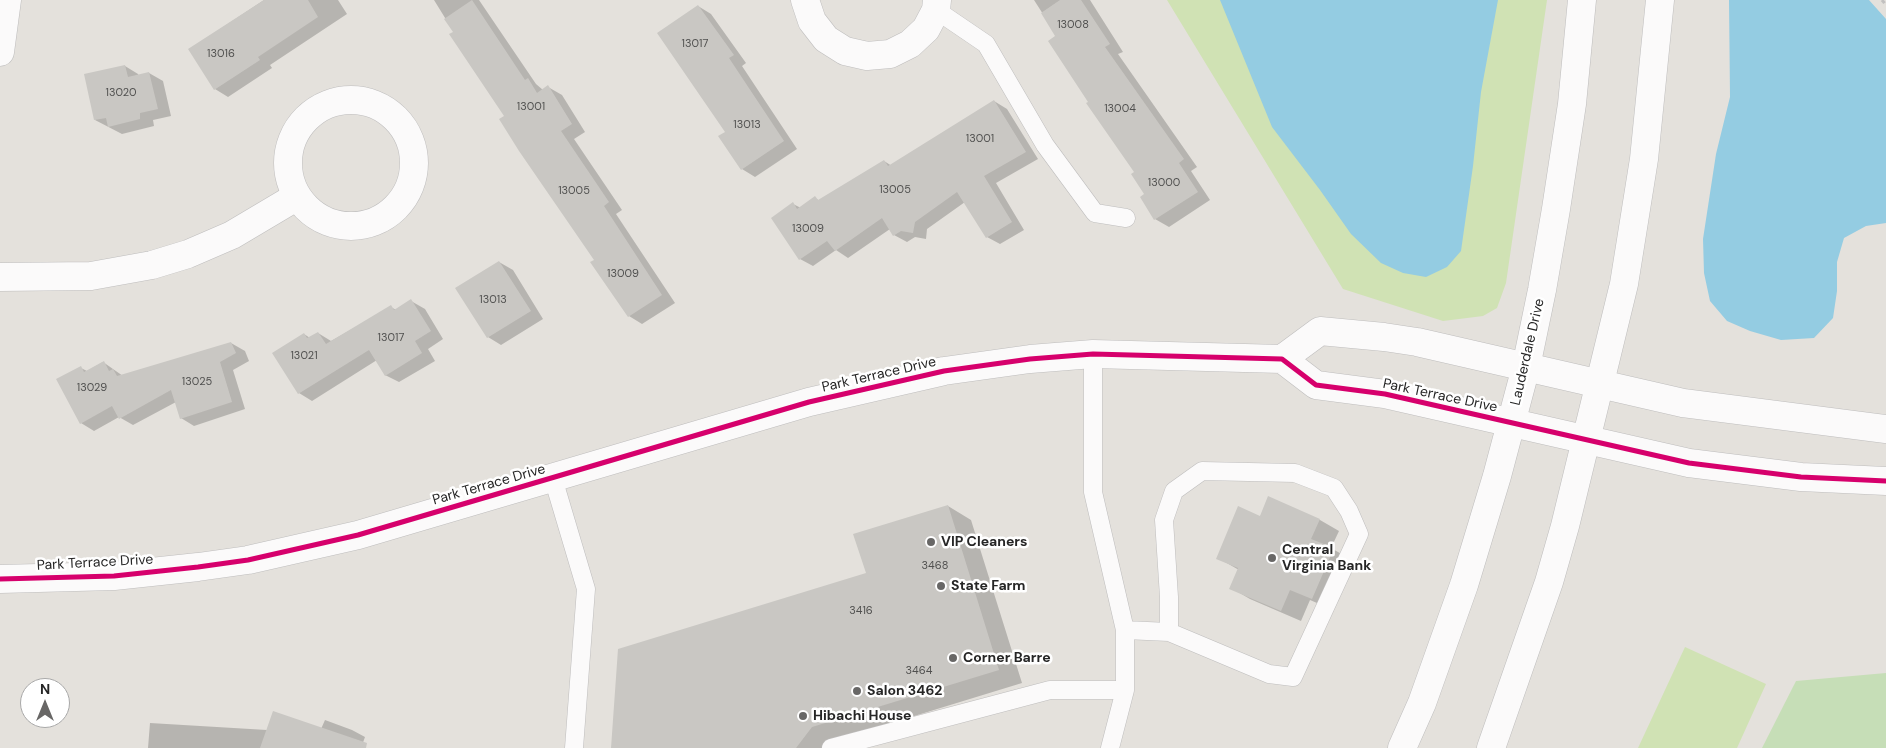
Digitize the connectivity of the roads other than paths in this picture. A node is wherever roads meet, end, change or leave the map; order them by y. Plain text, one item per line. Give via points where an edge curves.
1 (7, 0) edge
2 (805, 0) edge
3 (1582, 0) edge
4 (1660, 0) edge
5 (936, 5) edge
6 (0, 52) edge
7 (296, 196) junction
8 (1126, 218) dead end
9 (0, 277) edge
10 (1093, 354) junction
11 (1282, 359) junction
12 (1526, 367) junction
13 (1600, 384) junction
14 (1511, 423) junction
15 (1886, 429) edge
16 (1585, 440) junction
17 (553, 478) junction
18 (1886, 481) edge
19 (0, 579) edge
20 (1125, 630) junction
21 (1169, 632) junction
22 (1125, 690) junction
23 (574, 748) edge
24 (830, 748) edge
25 (1110, 748) edge
26 (1402, 748) edge
27 (1490, 748) edge

1 - 6 street
2 - 5 street via 812,21 826,39 845,51 867,56 890,54 910,44 926,29
3 - 12 street, Lauderdale Drive via 1558,200
4 - 13 street via 1644,159 1624,284
5 - 8 lane via 986,44 1045,145 1095,213
7 - 7 street via 308,210 340,226 376,222 404,199 412,182 415,165 413,147 406,130 379,106 343,100 326,105 298,127 290,144 289,180
7 - 9 street via 232,236 152,264 90,276
10 - 11 street, Park Terrace Drive
10 - 17 street, Park Terrace Drive via 1030,359 944,372 809,402
10 - 20 lane via 1093,492
11 - 12 street via 1320,331 1417,342
11 - 14 street, Park Terrace Drive via 1316,386 1384,394
12 - 13 street
12 - 14 street, Lauderdale Drive
13 - 15 street via 1683,403
13 - 16 street
14 - 16 street, Park Terrace Drive
14 - 26 street, Lauderdale Drive via 1464,585 1422,703
16 - 18 street, Park Terrace Drive via 1698,464 1801,477
16 - 27 street via 1549,582
17 - 19 street, Park Terrace Drive via 358,536 248,560 114,576
17 - 23 lane via 586,589
20 - 21 lane
20 - 22 lane
21 - 21 lane via 1269,674 1293,677 1359,534 1334,488 1295,473 1202,471 1174,491 1164,520
22 - 24 lane via 1050,690
22 - 25 lane

